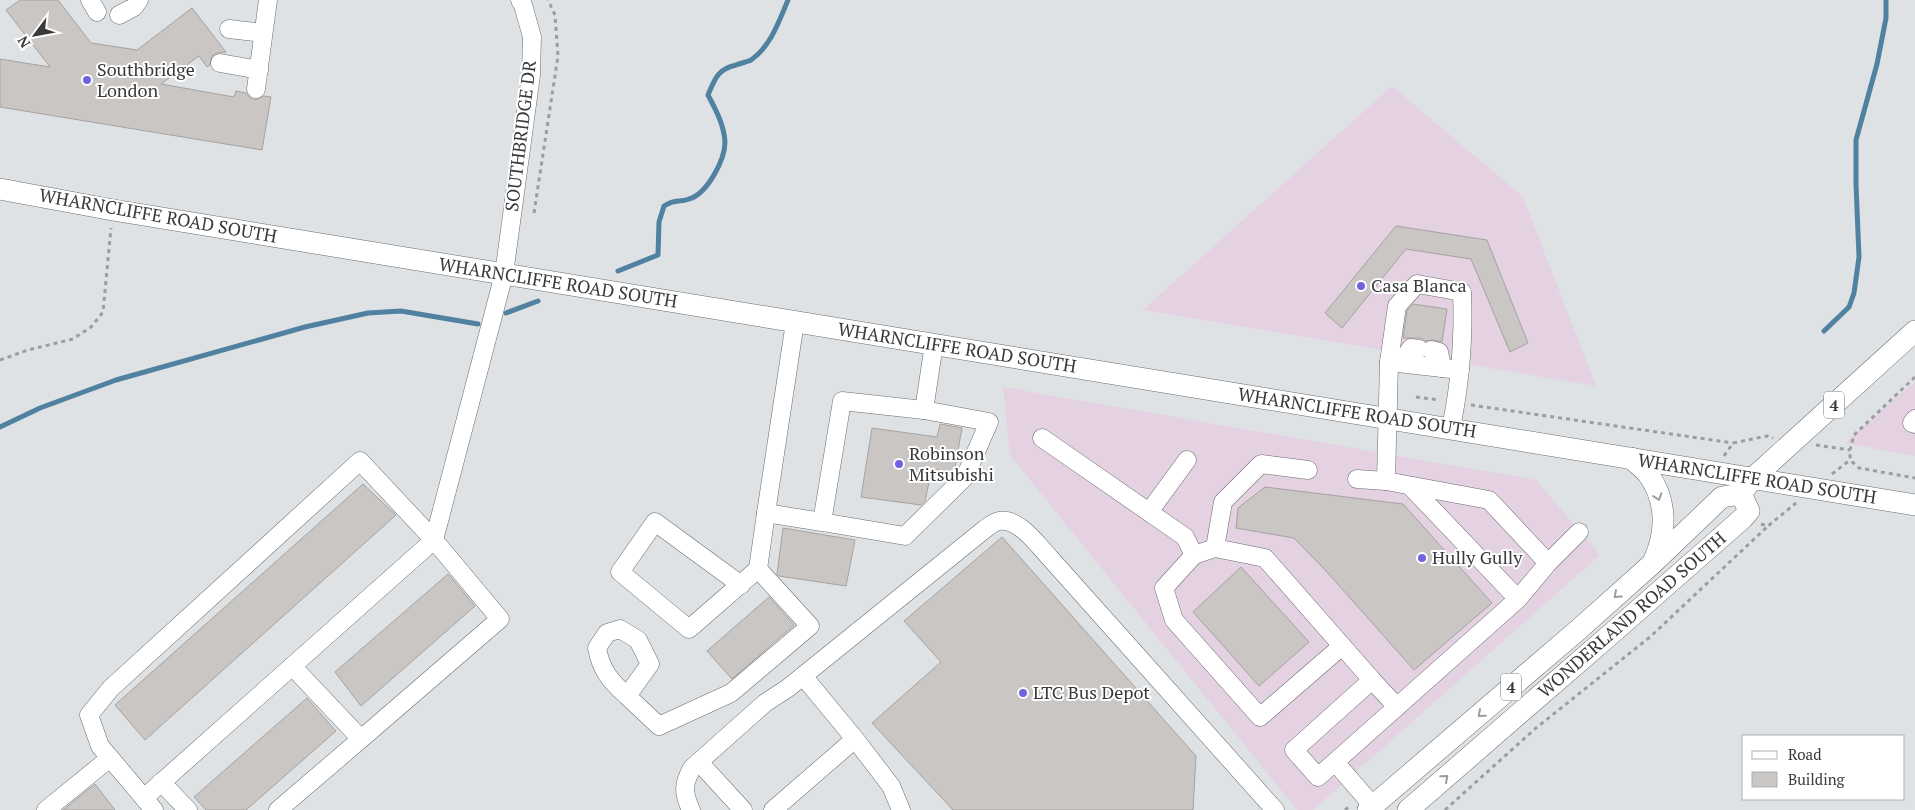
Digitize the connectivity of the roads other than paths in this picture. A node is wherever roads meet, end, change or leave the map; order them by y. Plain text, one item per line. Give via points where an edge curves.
1 (139, 0) edge
2 (268, 0) edge
3 (520, 0) edge
4 (119, 15) dead end
5 (229, 29) dead end
6 (264, 33) junction
7 (220, 63) dead end
8 (259, 70) junction
9 (256, 89) dead end
10 (0, 189) edge
11 (504, 274) junction
12 (795, 322) junction
13 (1915, 331) edge
14 (934, 344) junction
15 (1395, 362) junction
16 (1442, 368) junction
17 (1460, 370) junction
18 (924, 410) junction
19 (1387, 418) junction
20 (1915, 419) edge
21 (1915, 424) edge
22 (1451, 428) junction
23 (1042, 438) dead end
24 (1631, 458) junction
25 (1187, 460) dead end
26 (1308, 470) dead end
27 (1357, 478) dead end
28 (1386, 481) junction
29 (1747, 486) junction
30 (1411, 487) junction
31 (1915, 505) edge
32 (1150, 512) junction
33 (766, 513) junction
34 (822, 522) junction
35 (1579, 532) dead end
36 (434, 540) junction
37 (1215, 548) junction
38 (1194, 556) junction
39 (1548, 563) junction
40 (1653, 563) junction
41 (758, 569) junction
42 (741, 584) junction
43 (1518, 598) junction
44 (1342, 646) junction
45 (292, 666) junction
46 (803, 676) junction
47 (1372, 680) junction
48 (627, 696) dead end
49 (1397, 707) junction
50 (361, 739) junction
51 (855, 739) junction
52 (110, 758) junction
53 (699, 762) junction
54 (1336, 762) junction
55 (162, 782) junction
56 (149, 804) edge
57 (1371, 808) edge
58 (46, 810) edge
59 (188, 810) edge
60 (278, 810) edge
61 (691, 810) edge
62 (742, 810) edge
63 (773, 810) edge
64 (901, 810) edge
65 (1275, 810) edge
66 (1408, 810) edge

1 - 4 street
2 - 6 street
3 - 11 street, SOUTHBRIDGE DR via 532,37 531,75
5 - 6 street
6 - 8 street
7 - 8 street
8 - 9 street
10 - 11 main road, WHARNCLIFFE ROAD SOUTH
11 - 12 main road, WHARNCLIFFE ROAD SOUTH
11 - 36 street, SOUTHBRIDGE DR
12 - 14 main road, WHARNCLIFFE ROAD SOUTH
12 - 33 street
13 - 29 main road, WONDERLAND ROAD SOUTH / 4
14 - 18 street
14 - 19 main road, WHARNCLIFFE ROAD SOUTH
15 - 16 street
15 - 16 street via 1411,348 1439,352
15 - 17 street via 1397,306 1416,284 1462,292 1464,323
15 - 19 street
16 - 17 street
17 - 22 street
18 - 34 street via 842,401
18 - 34 street via 988,422 964,477 905,536
19 - 22 main road, WHARNCLIFFE ROAD SOUTH
19 - 28 street
20 - 21 street via 1912,423
22 - 24 main road, WHARNCLIFFE ROAD SOUTH
23 - 32 street
24 - 29 main road, WHARNCLIFFE ROAD SOUTH
24 -> 40 main road via 1654,484 1665,519
25 - 32 street
26 - 37 street via 1261,464 1223,502
27 - 28 street
28 - 30 street
29 - 31 main road, WHARNCLIFFE ROAD SOUTH
29 - 40 main road, WONDERLAND ROAD SOUTH / 4 via 1722,496
66 -> 29 main road, WONDERLAND ROAD SOUTH / 4 via 1743,518 1749,512
30 - 39 street via 1489,500
30 - 43 street
32 - 38 street via 1185,537
33 - 34 street
33 - 41 street
35 - 39 street
36 - 45 street
36 - 50 street via 500,619
36 - 52 street via 360,460 106,695 89,715 100,746
37 - 38 street
37 - 44 street via 1265,558
38 - 44 street via 1164,588 1174,620 1260,717
39 - 43 street
40 -> 57 main road, WONDERLAND ROAD SOUTH / 4
41 - 42 street
41 - 48 street via 810,626 731,692 659,726
42 - 42 street via 689,630 620,572 655,522
43 - 49 street
44 - 47 street
45 - 50 street
45 - 55 street
46 - 51 street
46 - 53 street via 766,703
46 - 65 street via 984,528 1008,520 1018,524 1050,558
47 - 49 street
47 - 54 street via 1294,750 1318,777
49 - 54 street
50 - 60 street
51 - 63 street
51 - 64 street via 891,786
52 - 56 street
52 - 58 street
53 - 61 street via 685,781
53 - 62 street
54 - 57 street
55 - 56 street
55 - 59 street

